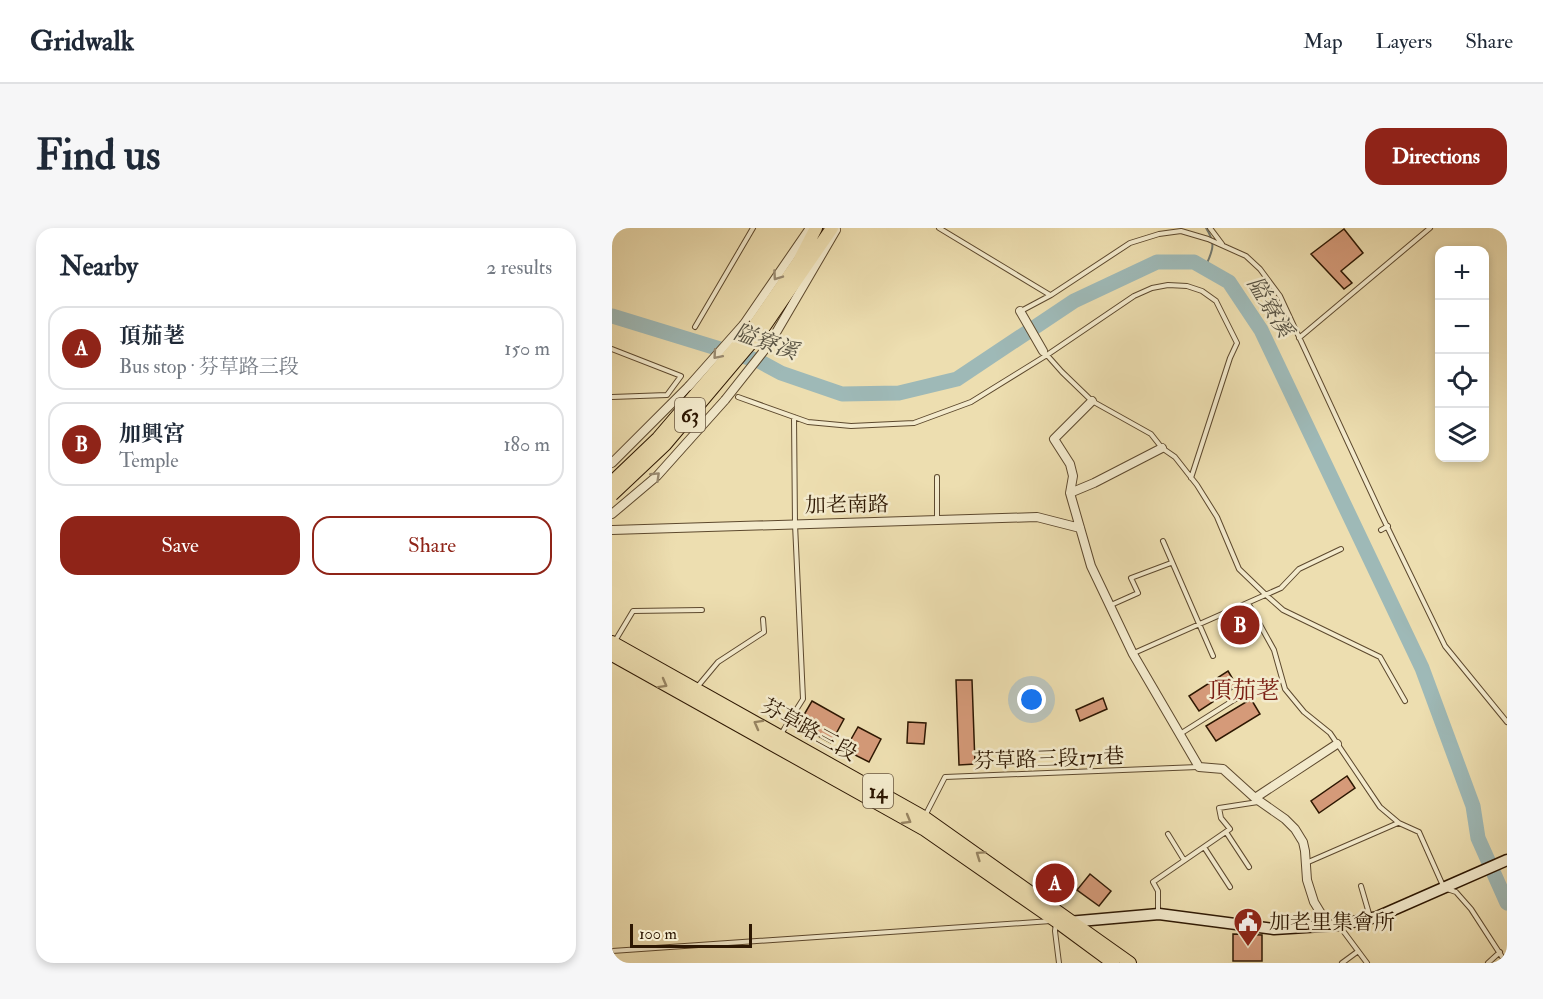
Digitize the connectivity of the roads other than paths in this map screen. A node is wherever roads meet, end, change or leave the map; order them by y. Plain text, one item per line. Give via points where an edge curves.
1 (753, 228) edge
2 (810, 228) edge
3 (816, 228) edge
4 (832, 228) edge
5 (837, 228) edge
6 (939, 228) edge
7 (1210, 228) edge
8 (1430, 228) edge
9 (1222, 245) junction
10 (1051, 295) junction
11 (1022, 315) joint
12 (753, 326) junction
13 (695, 327) dead end
14 (1299, 338) junction
15 (612, 349) edge
16 (1045, 353) junction
17 (612, 397) edge
18 (738, 397) dead end
19 (1092, 400) junction
20 (794, 417) junction
21 (1162, 448) junction
22 (612, 463) edge
23 (937, 477) dead end
24 (1191, 478) junction
25 (612, 482) edge
26 (1070, 493) junction
27 (612, 495) edge
28 (612, 514) edge
29 (937, 520) junction
30 (795, 524) junction
31 (1388, 526) junction
32 (1080, 528) junction
33 (612, 530) edge
34 (1381, 530) dead end
35 (1163, 541) dead end
36 (1341, 549) dead end
37 (1172, 563) junction
38 (1266, 595) junction
39 (1248, 603) junction
40 (1109, 606) junction
41 (702, 610) dead end
42 (763, 620) dead end
43 (1199, 624) junction
44 (613, 647) edge
45 (1133, 654) junction
46 (1213, 656) dead end
47 (696, 689) junction
48 (1245, 693) dead end
49 (1405, 701) dead end
50 (1507, 722) edge
51 (1180, 734) junction
52 (780, 736) junction
53 (1337, 744) junction
54 (1199, 767) junction
55 (1258, 800) junction
56 (924, 817) junction
57 (1399, 823) junction
58 (1226, 832) junction
59 (1168, 834) dead end
60 (1204, 847) junction
61 (1184, 860) junction
62 (1507, 861) edge
63 (1305, 863) junction
64 (1249, 867) dead end
65 (1361, 886) dead end
66 (1450, 886) junction
67 (1230, 887) dead end
68 (1158, 914) junction
69 (1371, 919) junction
70 (1056, 921) junction
71 (1074, 922) junction
72 (1333, 925) junction
73 (612, 951) edge
74 (1358, 952) junction
75 (1500, 952) junction
76 (1059, 963) edge
77 (1113, 963) edge
78 (1130, 963) edge
79 (1342, 963) edge
80 (1367, 963) edge
81 (1488, 963) edge
82 (1506, 963) edge

1 - 13 lane
2 -> 12 street
3 - 12 main road, 63 via 799,261
4 - 12 main road, 63
28 -> 5 street, bridge via 657,476 770,343
6 - 10 lane
7 - 9 lane
8 - 14 lane
9 - 10 lane via 1181,231 1159,234 1130,243
9 - 14 lane via 1246,256 1260,269 1280,296
10 - 11 lane
11 - 16 street
12 -> 22 street, bridge
12 - 25 main road, 63, bridge via 658,438
12 - 27 main road, 63, bridge via 665,445
14 - 31 lane
15 - 17 lane via 681,376 667,395
16 - 19 lane
16 - 20 lane via 971,402 914,423 851,426
16 - 24 lane via 1152,288 1187,286 1216,301 1237,343
18 - 20 lane
19 - 21 lane via 1151,434
19 - 26 street via 1054,439 1070,464
20 - 30 lane
21 - 24 lane via 1175,457
21 - 26 street
23 - 29 lane
24 - 38 lane via 1217,517 1239,569
26 - 32 street
29 - 30 street, 加老南路
29 - 32 street, 加老南路 via 1037,517
30 - 33 street, 加老南路
30 - 52 lane via 803,699
31 - 34 lane
31 - 50 lane via 1445,646
32 - 40 street
35 - 37 lane
36 - 38 lane via 1299,569 1281,588
37 - 40 lane via 1131,578 1138,593
37 - 43 lane
38 - 39 lane
38 - 49 lane via 1283,610 1380,657
39 - 43 lane
39 - 53 lane via 1274,650 1285,689
40 - 45 street
41 - 44 lane via 633,611
42 - 47 lane via 764,632 718,662
43 - 45 lane
43 - 46 lane
44 - 47 main road, 芬草路三段 / 14
44 -> 70 main road, 芬草路三段 / 14 via 925,830
45 - 51 street
52 -> 47 main road, 芬草路三段 / 14
48 - 51 lane
51 - 54 street
52 - 56 main road, 芬草路三段 / 14
53 - 55 street
53 - 57 lane via 1380,807
54 - 55 street via 1223,769
54 - 56 lane, 芬草路三段171巷 via 945,777
55 - 58 lane via 1219,808 1230,829
55 - 63 street via 1295,829 1303,842
71 -> 56 main road, 芬草路三段 / 14
57 - 63 lane
57 - 66 lane via 1419,832
58 - 60 lane
58 - 64 lane
59 - 61 lane
60 - 61 lane
60 - 67 lane
61 - 68 lane via 1153,882 1158,891
62 - 66 street
63 - 72 street via 1314,902
65 - 69 lane
66 - 69 street
66 - 75 lane
68 - 71 street
68 - 72 street via 1274,929
69 - 72 street
70 - 71 street
70 - 73 lane
70 - 76 lane
70 - 77 main road, 芬草路三段 / 14
71 - 78 main road, 芬草路三段 / 14
72 - 74 lane
74 - 79 lane
74 - 80 lane
75 - 81 lane
75 - 82 lane

